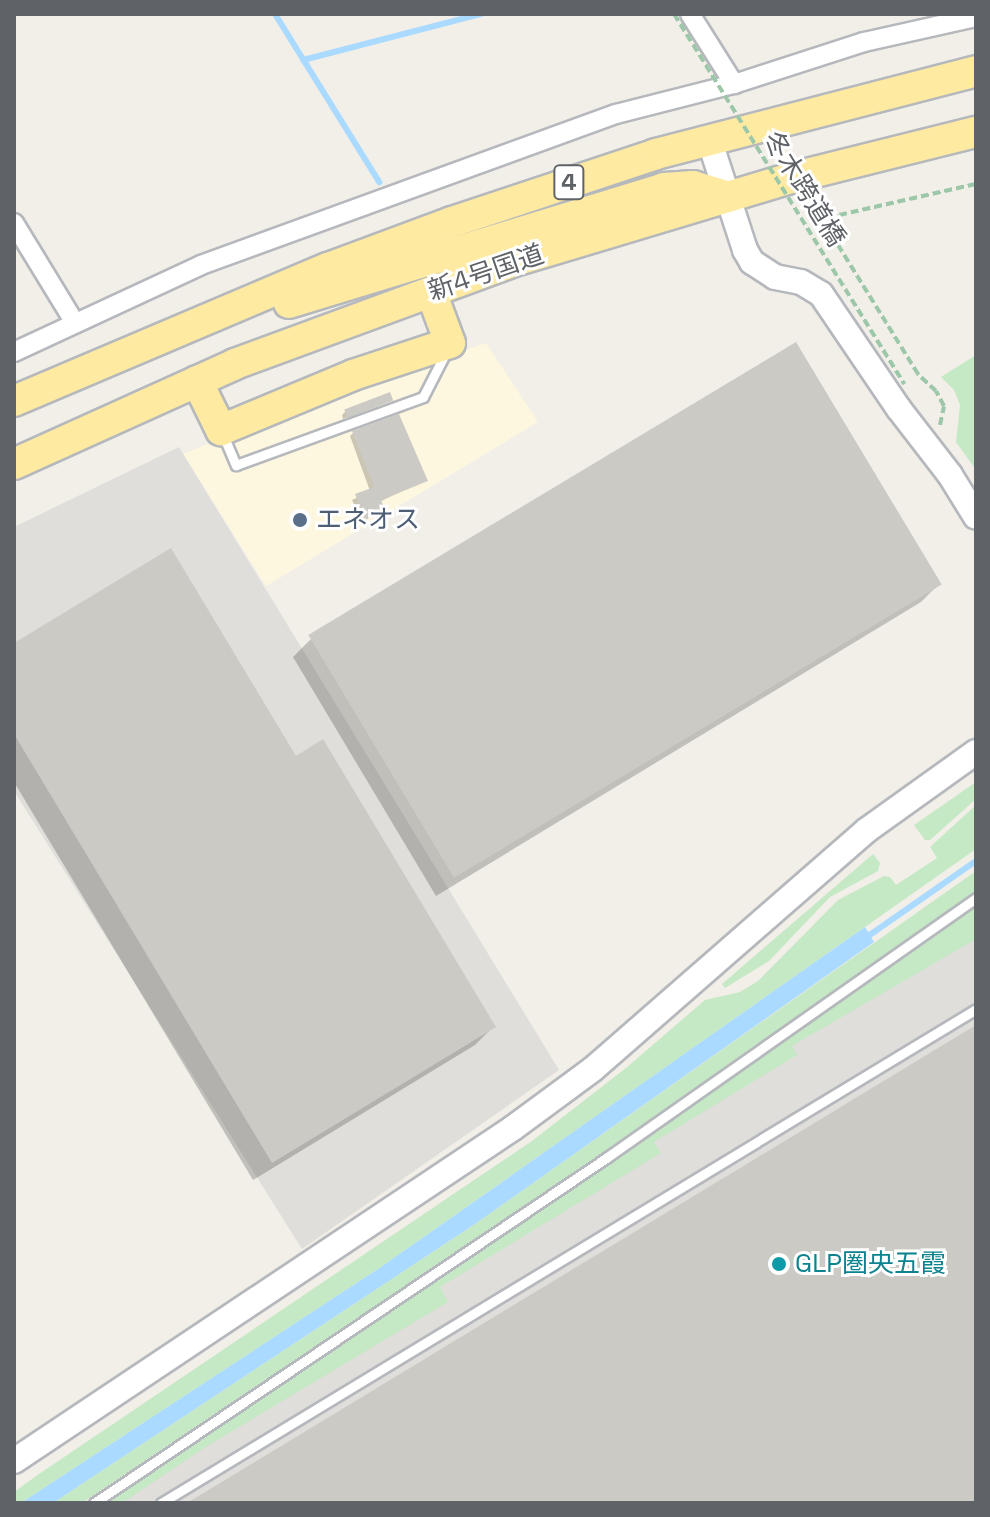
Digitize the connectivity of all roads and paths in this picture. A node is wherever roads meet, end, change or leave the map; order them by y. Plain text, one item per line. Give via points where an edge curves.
1 (674, 14) edge
2 (690, 14) edge
3 (976, 17) edge
4 (976, 71) edge
5 (734, 84) junction
6 (976, 132) edge
7 (709, 139) junction
8 (976, 184) edge
9 (727, 197) junction
10 (14, 223) edge
11 (431, 292) junction
12 (75, 323) junction
13 (174, 332) junction
14 (450, 343) junction
15 (14, 352) edge
16 (197, 381) junction
17 (904, 384) dead end
18 (14, 401) edge
19 (939, 427) dead end
20 (221, 430) junction
21 (14, 464) edge
22 (976, 517) edge
23 (976, 752) edge
24 (976, 898) edge
25 (976, 1009) edge
26 (14, 1461) edge
27 (94, 1503) edge
28 (161, 1503) edge

1 - 17 path, 冬木跨道橋, bridge
2 - 5 street
3 - 5 street via 864,42
4 - 7 highway, 4
5 - 12 street via 616,114 388,194 201,265
6 - 9 highway, 新4号国道 / 4
7 - 9 street
7 - 13 highway, 4 via 452,222
8 - 19 path via 839,215 832,226 860,281 944,406
9 - 11 highway, 新4号国道 / 4
9 - 13 highway via 693,186 664,188 285,304
9 - 22 street via 752,262 821,294
10 - 12 street
11 - 14 highway
11 - 16 highway, 新4号国道 / 4
12 - 15 street
13 - 18 highway, 4
14 - 20 highway via 353,375
14 - 20 lane via 423,397 236,465
16 - 20 highway
16 - 21 highway, 新4号国道 / 4
23 - 26 street via 867,830 593,1069 513,1128
24 - 27 lane via 606,1158
25 - 28 lane

